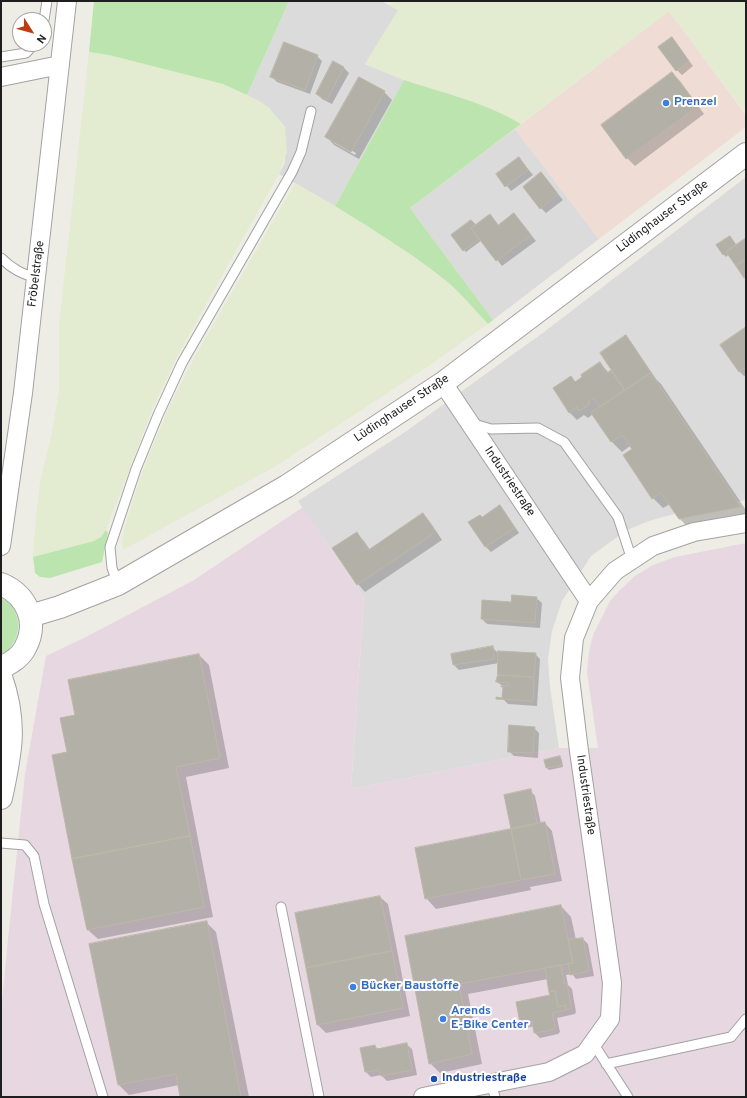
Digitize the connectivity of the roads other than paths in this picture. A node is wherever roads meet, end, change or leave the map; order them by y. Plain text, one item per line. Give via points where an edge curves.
1 (47, 1) edge
2 (67, 1) edge
3 (45, 12) edge
4 (27, 52) edge
5 (1, 57) edge
6 (60, 65) junction
7 (1, 77) edge
8 (311, 111) dead end
9 (746, 154) edge
10 (1, 258) edge
11 (37, 278) junction
12 (443, 383) junction
13 (470, 423) junction
14 (746, 523) edge
15 (1, 546) edge
16 (632, 560) junction
17 (1, 584) edge
18 (118, 584) junction
19 (589, 601) junction
20 (30, 616) junction
21 (1, 668) edge
22 (1, 677) edge
23 (1, 798) edge
24 (1, 843) edge
25 (282, 908) dead end
26 (746, 1019) edge
27 (593, 1043) junction
28 (606, 1064) junction
29 (493, 1090) edge
30 (103, 1097) edge
31 (319, 1097) edge
32 (423, 1097) edge
33 (628, 1097) edge

1 - 3 lane
2 - 6 street, Fröbelstraße
4 - 5 lane
6 - 7 street
6 - 11 street, Fröbelstraße
8 - 18 lane via 301,152 292,172 182,364 158,415 136,469 110,547 112,568
9 - 12 street, Lüdinghauser Straße
10 - 11 lane via 22,274
11 - 15 street, Fröbelstraße
12 - 13 street, Industriestraße
12 - 18 street, Lüdinghauser Straße via 287,486
13 - 16 lane via 491,429 538,428 564,442 618,517
13 - 19 street, Industriestraße
14 - 16 street, Industriestraße via 694,532 653,546
16 - 19 street, Industriestraße via 615,570
17 - 20 street via 12,589 23,601
18 - 20 street, Lüdinghauser Straße
19 - 27 street, Industriestraße via 574,638 570,678 612,983 610,1019
20 - 21 street via 30,633 25,649 13,662
22 - 23 street via 8,696 12,726 10,759
24 - 30 lane via 25,845 34,856 44,904
25 - 31 lane
26 - 28 lane via 731,1038
27 - 28 lane
27 - 29 street, Industriestraße via 585,1054 549,1072
28 - 33 lane
29 - 32 street, Industriestraße

